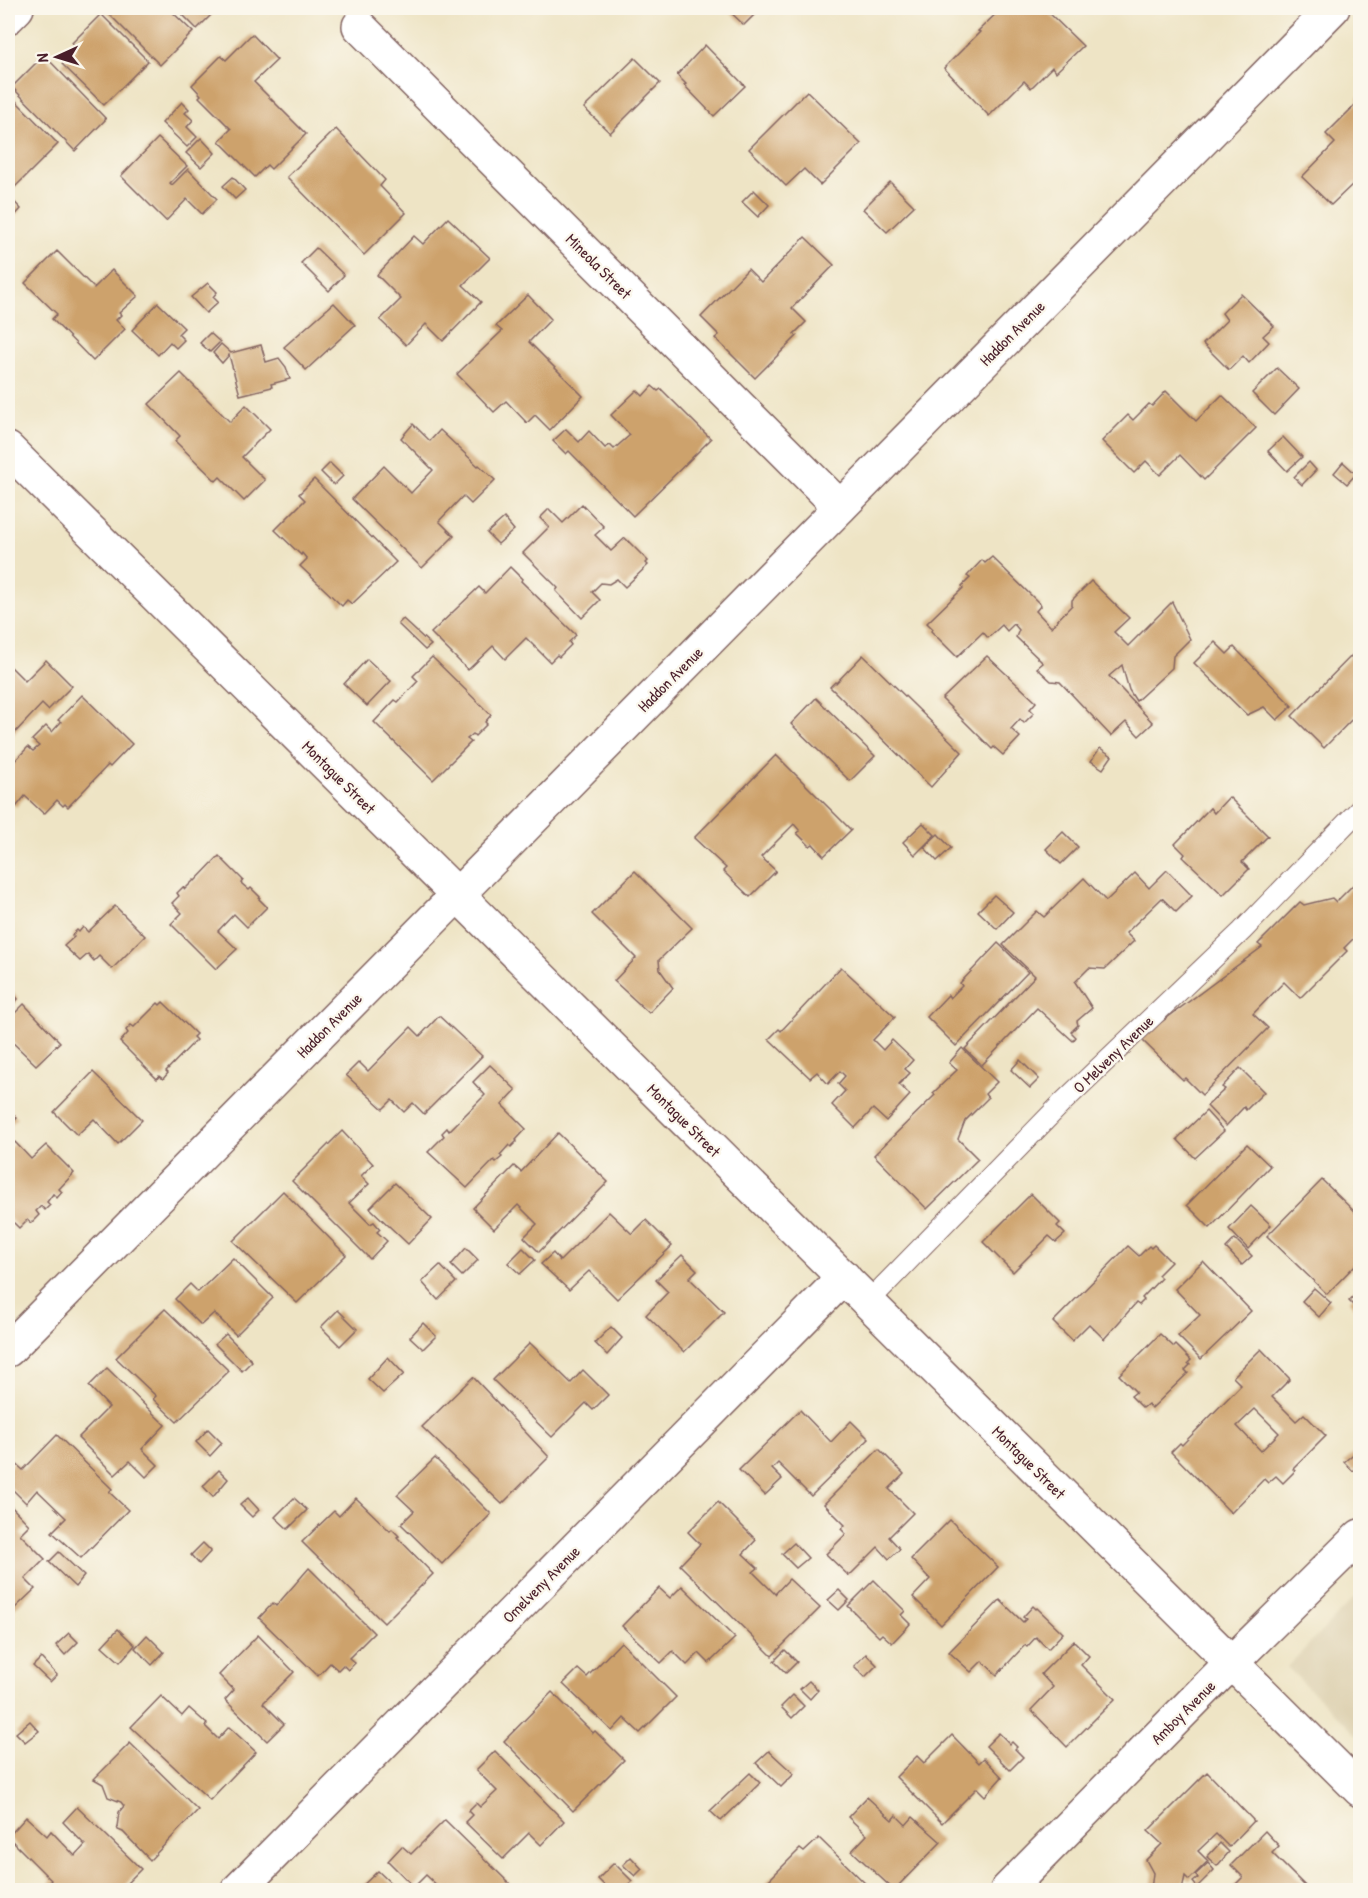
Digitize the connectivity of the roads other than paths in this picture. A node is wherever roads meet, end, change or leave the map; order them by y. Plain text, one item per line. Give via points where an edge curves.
1 (17, 8) edge
2 (1333, 8) edge
3 (8, 18) edge
4 (359, 26) dead end
5 (8, 449) edge
6 (840, 507) junction
7 (1360, 809) edge
8 (457, 895) junction
9 (844, 1278) junction
10 (868, 1302) junction
11 (12, 1338) edge
12 (1360, 1536) edge
13 (1232, 1663) junction
14 (1360, 1791) edge
15 (238, 1890) edge
16 (1007, 1890) edge

1 - 3 street
2 - 6 street, Haddon Avenue
4 - 6 street, Mineola Street
5 - 8 street, Montague Street
6 - 8 street, Haddon Avenue
7 - 10 lane, O Melveny Avenue via 1242,931 1063,1102
8 - 9 street, Montague Street
8 - 11 street, Haddon Avenue
9 - 10 street, Montague Street
9 - 15 street, Omelveny Avenue
10 - 13 street, Montague Street
12 - 13 street, Amboy Avenue
13 - 14 street, Montague Street
13 - 16 street, Amboy Avenue

